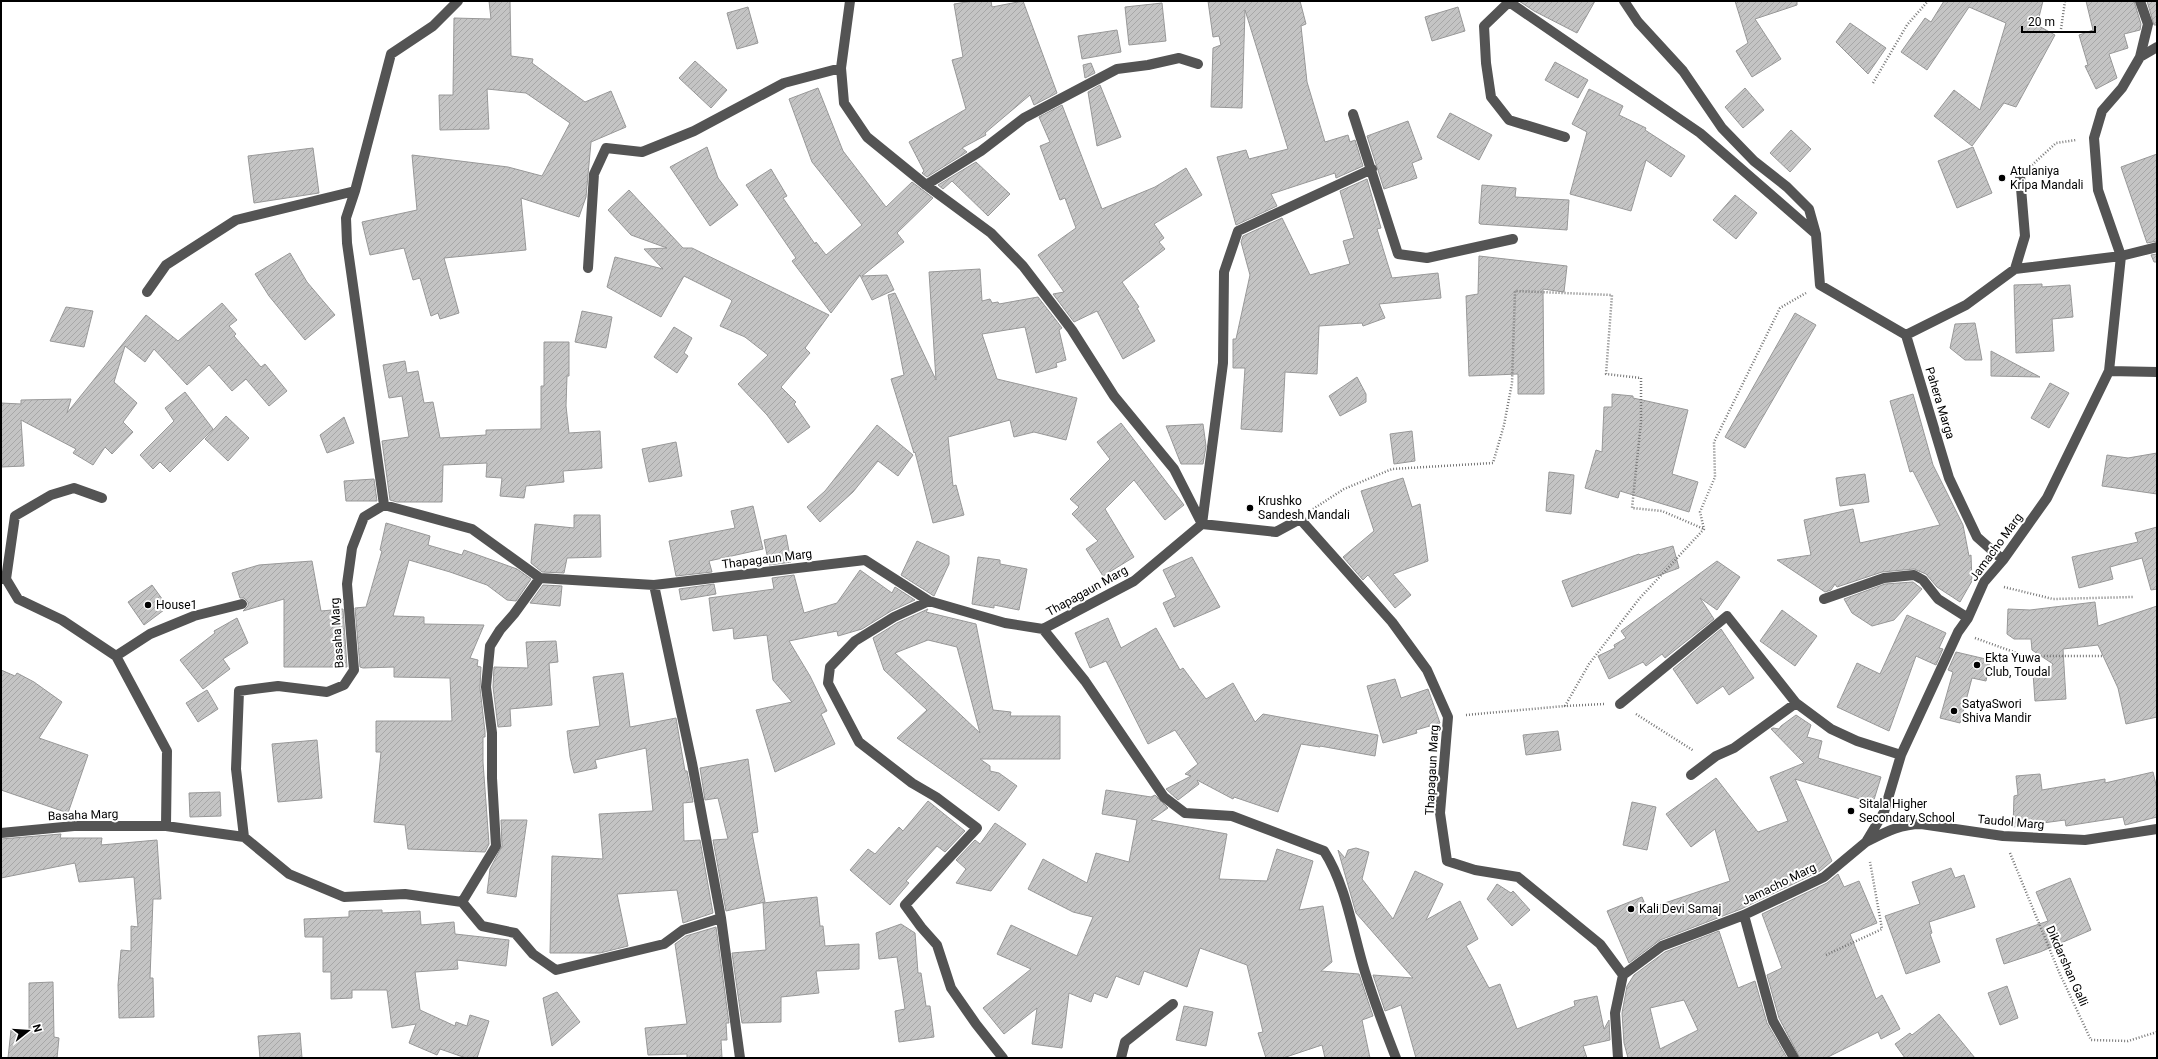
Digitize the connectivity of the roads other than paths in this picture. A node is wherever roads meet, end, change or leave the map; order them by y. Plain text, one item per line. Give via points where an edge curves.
1 (458, 1) edge
2 (850, 1) edge
3 (1624, 1) edge
4 (2140, 1) edge
5 (2157, 47) edge
6 (2140, 57) junction
7 (1198, 64) dead end
8 (841, 68) junction
9 (1353, 114) dead end
10 (1565, 137) dead end
11 (1372, 170) junction
12 (2020, 176) road end
13 (926, 185) junction
14 (355, 191) junction
15 (1816, 234) junction
16 (1513, 239) dead end
17 (2157, 247) edge
18 (2121, 256) junction
19 (588, 268) dead end
20 (2015, 269) junction
21 (147, 292) dead end
22 (1906, 335) junction
23 (2109, 371) junction
24 (2157, 372) edge
25 (102, 498) dead end
26 (384, 505) junction
27 (1202, 524) junction
28 (2003, 560) junction
29 (540, 578) junction
30 (3, 579) edge
31 (654, 585) junction
32 (1824, 599) dead end
33 (929, 601) junction
34 (242, 604) dead end
35 (1968, 618) junction
36 (1044, 630) junction
37 (116, 656) junction
38 (1796, 702) junction
39 (1620, 704) road end
40 (1901, 755) junction
41 (1691, 775) dead end
42 (166, 826) junction
43 (2157, 829) edge
44 (1, 833) edge
45 (244, 837) junction
46 (1866, 842) junction
47 (462, 902) junction
48 (1744, 915) junction
49 (720, 918) junction
50 (1623, 975) junction
51 (1173, 1004) dead end
52 (740, 1058) edge
53 (1003, 1058) edge
54 (1121, 1058) edge
55 (1396, 1058) edge
56 (1618, 1058) edge
57 (1794, 1058) edge

1 - 14 street via 433,26 391,54
2 - 8 street
3 - 15 street via 1638,22 1683,71 1722,128 1754,161 1810,209
4 - 6 street, Jamacho Marg via 2148,24
5 - 6 street
6 - 18 street, Jamacho Marg via 2122,88 2102,111 2094,138 2098,190
7 - 13 street via 1179,58 1117,69 1024,118 981,151
8 - 13 street via 844,103 867,137
8 - 19 street via 784,83 694,131 642,152 606,148 594,174
9 - 11 street
10 - 15 street via 1509,120 1491,97 1484,26 1509,2 1700,134
11 - 16 street via 1398,254 1427,258
11 - 27 street via 1238,230 1224,272 1223,363
12 - 20 street via 2025,236
13 - 27 street via 991,233 1023,266 1072,330 1114,396 1174,469
14 - 21 street via 236,220 166,265
14 - 26 street via 346,218 347,243
15 - 22 street via 1820,285
17 - 18 street
18 - 20 street
18 - 23 street, Jamacho Marg
20 - 22 street via 1966,305
22 - 28 street, Pahera Marga via 1949,478 1977,537
23 - 24 street
23 - 28 street, Jamacho Marg via 2047,498
25 - 30 street via 74,488 51,495 15,516
26 - 29 street via 472,529
26 - 45 street, Basaha Marg via 364,517 352,548 347,584 354,670 344,685 327,692 278,686 239,691 236,769
27 - 36 street, Thapagaun Marg via 1134,581
27 - 50 street, Thapagaun Marg via 1276,532 1300,518 1392,622 1427,670 1448,717 1440,813 1447,861 1475,870 1518,877 1600,944
28 - 35 street, Jamacho Marg via 1984,582
29 - 31 street, Thapagaun Marg
29 - 47 street via 490,646 486,687 492,733 496,846
30 - 37 street via 18,599 62,620
31 - 33 street, Thapagaun Marg via 865,560
31 - 49 street via 692,763
32 - 35 street via 1884,578 1914,575 1923,580 1938,599
33 - 36 street, Thapagaun Marg via 1005,623
33 - 53 street via 894,617 855,641 830,667 828,683 859,742 977,828 905,905 938,945 951,988
34 - 37 street via 194,616 150,634
35 - 40 street, Jamacho Marg via 1958,632
36 - 55 street via 1085,681 1164,797 1185,813 1232,816 1324,851 1340,886 1365,974
37 - 42 street via 167,751
38 - 39 street via 1727,616
38 - 40 street via 1831,729 1857,741
38 - 41 street via 1734,748 1716,756
40 - 46 street, Jamacho Marg via 1884,812
42 - 44 street, Basaha Marg via 74,826
42 - 45 street, Basaha Marg
43 - 46 street, Taudol Marg via 2085,840 2003,836 1910,824
45 - 47 street via 289,874 344,897 405,894
46 - 48 street, Jamacho Marg via 1824,877
47 - 49 street via 482,926 515,933 533,954 556,970 664,944 683,930
48 - 50 street, Jamacho Marg via 1662,946
48 - 57 street via 1774,1021
49 - 52 street
50 - 56 street via 1615,1013
51 - 54 street via 1125,1042

